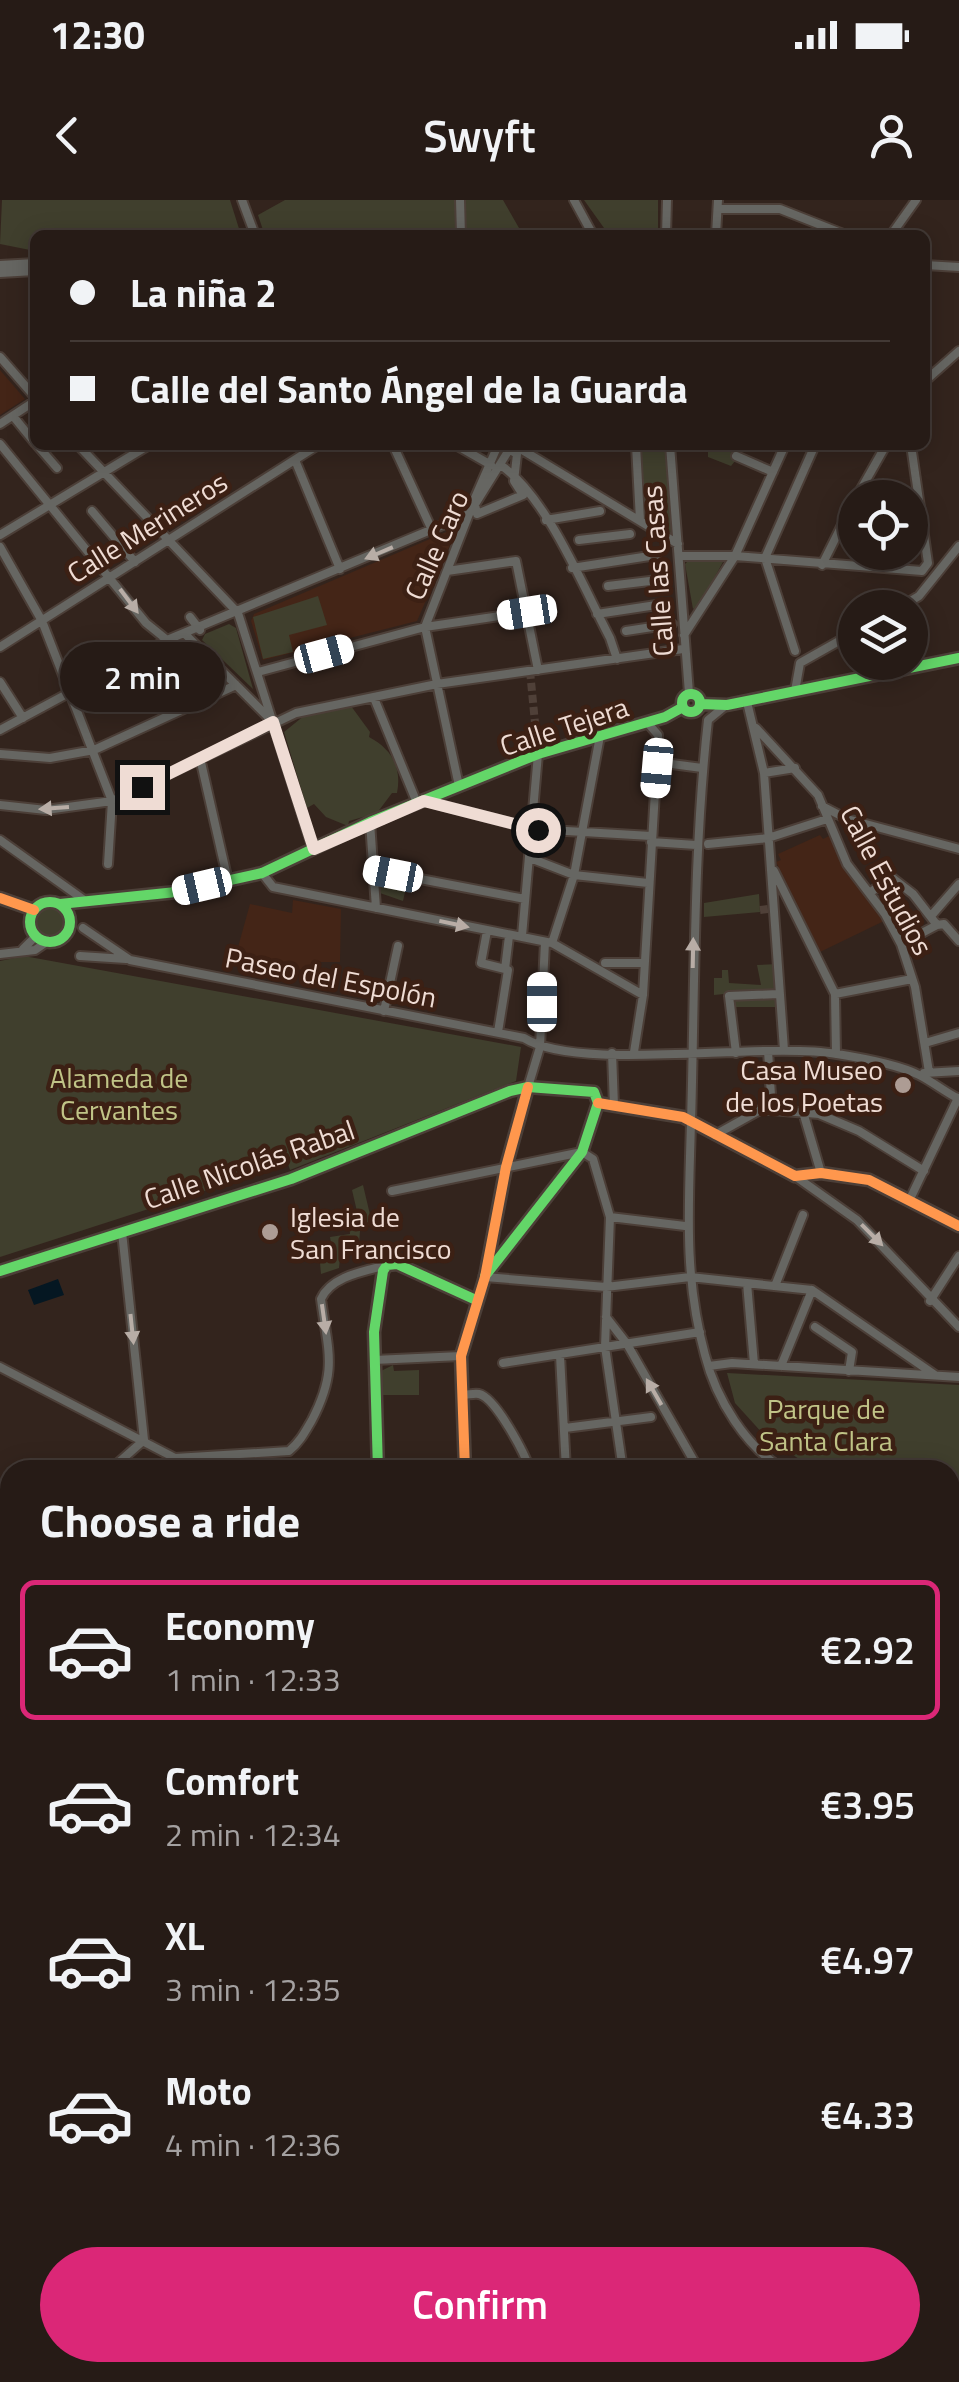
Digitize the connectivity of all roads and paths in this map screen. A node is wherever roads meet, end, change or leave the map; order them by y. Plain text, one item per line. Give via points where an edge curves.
1 (242, 200) edge
2 (460, 200) edge
3 (574, 200) edge
4 (667, 200) edge
5 (916, 200) edge
6 (718, 205) edge
7 (781, 205) edge
8 (253, 230) edge
9 (462, 230) edge
10 (590, 230) edge
11 (666, 230) edge
12 (716, 230) edge
13 (835, 230) edge
14 (895, 230) edge
15 (0, 262) edge
16 (30, 263) edge
17 (930, 265) edge
18 (959, 267) edge
19 (30, 272) edge
20 (0, 273) edge
21 (959, 351) edge
22 (1, 359) edge
23 (930, 377) edge
24 (30, 393) edge
25 (30, 403) edge
26 (13, 416) junction
27 (0, 424) edge
28 (30, 437) edge
29 (0, 444) edge
30 (42, 450) edge
31 (82, 450) edge
32 (141, 450) edge
33 (310, 450) edge
34 (395, 450) edge
35 (465, 450) edge
36 (503, 450) edge
37 (506, 450) edge
38 (512, 450) edge
39 (514, 450) edge
40 (636, 450) edge
41 (670, 450) edge
42 (783, 450) edge
43 (813, 450) edge
44 (883, 450) edge
45 (912, 450) edge
46 (736, 456) dead end
47 (295, 460) junction
48 (490, 464) junction
49 (58, 468) dead end
50 (501, 468) junction
51 (773, 472) junction
52 (103, 474) junction
53 (515, 475) junction
54 (866, 480) edge
55 (917, 480) edge
56 (475, 505) junction
57 (51, 507) junction
58 (92, 511) dead end
59 (600, 511) dead end
60 (469, 514) junction
61 (546, 520) junction
62 (640, 520) junction
63 (432, 530) junction
64 (630, 534) dead end
65 (0, 535) edge
66 (838, 537) edge
67 (169, 540) junction
68 (579, 540) dead end
69 (678, 544) junction
70 (959, 546) edge
71 (0, 547) edge
72 (656, 555) dead end
73 (680, 556) junction
74 (735, 556) junction
75 (765, 558) junction
76 (134, 562) junction
77 (822, 564) junction
78 (838, 565) edge
79 (572, 568) junction
80 (340, 570) junction
81 (446, 571) junction
82 (110, 577) junction
83 (658, 580) dead end
84 (608, 586) dead end
85 (923, 590) edge
86 (662, 604) dead end
87 (527, 612) junction
88 (238, 613) junction
89 (597, 614) junction
90 (190, 617) dead end
91 (42, 621) junction
92 (672, 624) dead end
93 (425, 628) junction
94 (200, 630) junction
95 (626, 630) dead end
96 (185, 634) junction
97 (684, 635) junction
98 (167, 640) junction
99 (838, 642) edge
100 (0, 647) edge
101 (683, 650) junction
102 (796, 651) dead end
103 (617, 659) junction
104 (958, 659) edge
105 (538, 670) junction
106 (258, 672) junction
107 (0, 682) edge
108 (437, 684) junction
109 (236, 685) junction
110 (264, 690) junction
111 (795, 691) junction
112 (72, 692) junction
113 (689, 694) junction
114 (249, 697) junction
115 (374, 698) junction
116 (746, 702) junction
117 (700, 704) junction
118 (727, 705) junction
119 (682, 707) junction
120 (23, 718) junction
121 (273, 722) junction
122 (647, 722) junction
123 (756, 728) junction
124 (0, 730) edge
125 (600, 736) junction
126 (94, 750) junction
127 (0, 754) edge
128 (538, 754) junction
129 (200, 758) junction
130 (657, 765) junction
131 (702, 768) junction
132 (794, 768) junction
133 (764, 773) junction
134 (455, 788) junction
135 (112, 801) junction
136 (421, 802) junction
137 (0, 805) edge
138 (822, 806) junction
139 (456, 812) junction
140 (827, 818) junction
141 (370, 822) junction
142 (533, 829) junction
143 (582, 835) junction
144 (768, 838) junction
145 (651, 839) junction
146 (0, 840) edge
147 (708, 844) dead end
148 (696, 845) junction
149 (314, 849) junction
150 (959, 849) edge
151 (530, 858) junction
152 (108, 864) dead end
153 (772, 867) junction
154 (373, 870) junction
155 (262, 873) junction
156 (574, 875) junction
157 (228, 880) junction
158 (648, 884) junction
159 (959, 884) edge
160 (870, 892) junction
161 (0, 898) edge
162 (525, 899) junction
163 (86, 903) junction
164 (60, 904) junction
165 (376, 908) junction
166 (34, 910) junction
167 (931, 916) junction
168 (70, 918) junction
169 (936, 925) junction
170 (84, 928) dead end
171 (487, 931) junction
172 (36, 936) junction
173 (509, 936) junction
174 (522, 936) junction
175 (48, 942) junction
176 (549, 942) junction
177 (959, 942) edge
178 (901, 944) junction
179 (398, 946) dead end
180 (23, 949) junction
181 (0, 954) edge
182 (80, 956) dead end
183 (130, 960) junction
184 (605, 963) dead end
185 (644, 963) junction
186 (505, 969) junction
187 (912, 979) junction
188 (643, 992) junction
189 (778, 994) junction
190 (835, 994) junction
191 (384, 1010) junction
192 (498, 1032) junction
193 (959, 1034) edge
194 (925, 1039) junction
195 (540, 1043) junction
196 (784, 1050) junction
197 (690, 1051) junction
198 (768, 1051) junction
199 (634, 1052) junction
200 (736, 1053) junction
201 (615, 1054) junction
202 (836, 1054) junction
203 (929, 1072) junction
204 (959, 1072) edge
205 (917, 1074) junction
206 (528, 1088) junction
207 (510, 1091) junction
208 (958, 1098) edge
209 (522, 1102) junction
210 (598, 1104) junction
211 (614, 1106) junction
212 (772, 1110) junction
213 (804, 1112) junction
214 (687, 1119) junction
215 (715, 1135) junction
216 (582, 1152) junction
217 (506, 1167) junction
218 (924, 1171) junction
219 (822, 1173) junction
220 (794, 1176) junction
221 (392, 1191) dead end
222 (910, 1199) junction
223 (803, 1214) dead end
224 (610, 1217) junction
225 (685, 1226) junction
226 (959, 1226) edge
227 (122, 1232) junction
228 (959, 1256) edge
229 (387, 1265) junction
230 (0, 1272) edge
231 (485, 1276) junction
232 (690, 1276) junction
233 (746, 1283) junction
234 (606, 1286) junction
235 (775, 1286) junction
236 (812, 1290) junction
237 (476, 1300) junction
238 (930, 1301) junction
239 (606, 1317) junction
240 (815, 1326) dead end
241 (959, 1327) edge
242 (700, 1332) junction
243 (627, 1344) junction
244 (605, 1348) junction
245 (560, 1354) junction
246 (903, 1355) junction
247 (461, 1356) junction
248 (374, 1360) junction
249 (504, 1364) dead end
250 (754, 1364) junction
251 (710, 1366) junction
252 (781, 1366) junction
253 (0, 1367) edge
254 (849, 1371) junction
255 (895, 1373) junction
256 (935, 1375) junction
257 (959, 1377) edge
258 (462, 1395) junction
259 (650, 1417) dead end
260 (617, 1421) junction
261 (564, 1428) junction
262 (144, 1440) junction
263 (175, 1458) joint
264 (121, 1460) edge
265 (378, 1460) edge
266 (465, 1460) edge
267 (526, 1460) edge
268 (566, 1460) edge
269 (622, 1460) edge
270 (693, 1460) edge
271 (767, 1460) edge

1 - 8 street
2 - 9 street
3 - 10 street
4 - 11 street
5 - 14 street
6 - 7 street
6 - 12 street
7 - 13 street
15 - 16 street
17 - 18 street
19 - 20 street
21 - 23 street
22 - 24 street
25 - 26 street
26 - 27 street
26 - 28 street
29 - 57 street
30 - 49 street
31 - 52 street
32 - 52 street
33 - 47 street, Calle Merineros
34 - 63 street
35 - 48 street
36 - 48 street
37 - 50 street, Calle Caro
38 - 53 street
39 - 62 street
40 - 62 street
41 - 69 street, Calle las Casas
42 - 51 street
43 - 75 street
44 - 54 street
45 - 55 street
46 - 51 street
47 - 67 street, Calle Merineros
47 - 80 street
48 - 50 street
48 - 56 street
50 - 53 street
50 - 56 street, Calle Caro
51 - 74 street
52 - 57 street
52 - 67 street
53 - 56 street via 522,495 477,514
53 - 61 street
56 - 60 street, Calle Caro
57 - 65 street
57 - 82 street
58 - 76 street
59 - 61 street
60 - 63 street
60 - 81 street, Calle Caro
61 - 79 street
62 - 69 street
63 -> 80 street
64 - 68 street
66 - 77 street
67 - 76 street, Calle Merineros
67 - 88 street
69 - 73 street, Calle las Casas
70 - 85 street
71 - 91 street
72 - 79 street
73 - 74 street
73 - 97 street, Calle las Casas
74 - 75 street
74 - 97 street
75 - 77 street
75 - 102 street
76 - 82 street, Calle Merineros
77 - 78 street
79 - 89 street
80 - 88 street
81 - 87 street via 516,561
81 - 93 street, Calle Caro
82 - 91 street, Calle Merineros
82 -> 98 street
83 - 84 street
86 - 89 street
87 - 93 street
87 - 105 street
88 - 94 street
88 - 106 street
89 - 103 street
90 - 94 street
91 - 100 street, Calle Merineros
91 - 112 street
92 - 95 street
93 - 106 street
93 - 108 street, Calle Caro
94 - 96 street
96 - 98 street
96 - 109 street
97 - 101 street, Calle las Casas
98 - 112 street
99 - 111 street via 800,663
101 - 103 street
101 - 113 street, Calle las Casas
103 - 105 street
104 - 111 street
105 - 108 street
106 - 110 street
107 - 120 street
108 - 115 street
108 - 134 street, Calle Caro
109 - 114 street
109 - 126 street
110 - 114 street
110 - 121 street
111 - 116 street
112 - 120 street
112 - 126 street
113 - 117 street
113 - 119 street
114 - 121 street
115 - 121 street
115 - 136 street
116 - 118 street
116 - 123 street
117 - 118 street
117 - 119 street via 694,712
118 - 131 street via 708,720
119 - 122 street, Calle Tejera
120 - 124 street
121 - 129 street
121 - 149 street
122 - 125 street, Calle Tejera
122 - 130 street via 658,735
123 - 132 street, Calle Estudios
123 - 133 street
125 - 128 street, Calle Tejera
125 - 143 street
126 - 127 street via 50,758
126 - 135 street
128 - 134 street, Calle Tejera
128 - 142 street
129 - 135 street
129 - 157 street
130 - 131 street
130 - 145 street
131 - 148 street
132 - 133 street
132 - 138 street, Calle Estudios
133 - 144 street
134 - 136 street, Calle Tejera
134 - 139 street, Calle Caro
135 -> 137 street via 46,810
135 - 152 street
136 - 139 street
136 - 141 street, Calle Tejera
138 - 140 street, Calle Estudios
138 - 150 street
139 - 142 street
140 - 144 street
140 - 160 street, Calle Estudios
141 - 149 street, Calle Tejera
141 - 154 street
142 - 143 street
142 - 151 street
143 - 145 street
143 - 156 street
144 - 147 street
144 - 153 street
145 - 148 street
145 - 158 street
146 - 163 street
197 -> 148 street
149 - 155 street, Calle Tejera
151 - 156 street
151 - 162 street
153 - 189 street
153 - 190 street
154 - 162 street
154 - 165 street
155 - 157 street, Calle Tejera
155 - 165 street via 272,887
156 - 158 street
156 - 176 street
157 - 163 street, Calle Tejera
158 - 185 street
159 - 167 street
160 - 167 street via 891,877
160 - 178 street, Calle Estudios
161 - 166 street
162 - 174 street
163 - 164 street, Calle Tejera
163 - 168 street
164 - 166 street
164 - 168 street
165 -> 171 street
166 - 172 street
167 - 169 street
168 - 175 street via 68,932
169 - 177 street via 950,929
169 - 178 street
170 - 183 street, Paseo del Espolón
171 - 173 street
171 - 186 street via 481,963
172 - 175 street
172 - 180 street
173 - 174 street
173 - 186 street
174 - 176 street
175 - 180 street
176 - 188 street
176 - 195 street
178 - 187 street, Calle Estudios
179 - 191 street
180 - 181 street
182 - 183 street, Paseo del Espolón
183 - 191 street, Paseo del Espolón
184 - 185 street
185 - 188 street
186 - 192 street
187 - 190 street
187 - 194 street, Calle Estudios
188 - 199 street
189 - 196 street
189 - 200 street via 729,996
190 - 202 street
191 - 192 street, Paseo del Espolón
192 - 195 street, Paseo del Espolón
193 - 194 street
194 - 203 street, Calle Estudios
195 - 201 street
195 - 206 street
196 - 198 street
196 - 202 street
197 - 199 street
197 - 200 street
197 - 214 street
198 - 200 street
198 - 212 street
199 - 201 street
201 - 211 street
202 - 205 street
203 - 204 street
203 - 205 street
205 - 208 street
206 - 207 street, Calle Nicolás Rabal
206 - 209 street
206 - 210 street, Calle Nicolás Rabal via 594,1092
207 - 209 street
207 - 227 street, Calle Nicolás Rabal via 291,1179
208 - 218 street
209 - 217 street
210 - 211 street
210 - 216 street
211 - 214 street
212 - 213 street
212 - 215 street
213 - 218 street via 859,1131
213 - 219 street
214 - 215 street
214 - 225 street
215 - 220 street
216 - 217 street
216 - 224 street via 592,1159
216 - 231 street
217 - 221 street
217 - 231 street
218 - 222 street
219 - 220 street
219 - 222 street via 870,1180
220 -> 238 street via 857,1220
222 - 226 street
223 - 235 street
224 - 225 street
224 - 234 street
225 - 232 street
227 - 230 street, Calle Nicolás Rabal
227 -> 262 street
228 - 238 street
229 - 237 street
229 - 248 street via 378,1292
229 -> 263 street via 325,1290 329,1387 300,1442 279,1453
231 - 234 street
231 - 237 street
232 - 233 street
232 - 234 street
232 - 242 street
233 - 235 street
233 - 250 street
234 - 239 street
235 - 236 street
236 - 246 street
236 - 252 street
237 - 247 street
238 - 241 street
239 - 243 street
239 - 244 street
240 - 254 street via 852,1352
242 - 243 street
242 - 251 street
243 - 244 street
270 -> 243 street
244 - 245 street
244 - 260 street
245 - 249 street
245 - 261 street
246 - 255 street
246 - 256 street
247 - 248 street
247 - 258 street
248 - 265 street
250 - 251 street
250 - 252 street
251 - 271 street via 736,1424
252 - 254 street
253 - 262 street
254 - 255 street
255 - 256 street
256 - 257 street
258 - 266 street
258 - 267 street via 489,1399
259 - 260 street
260 - 261 street
260 - 269 street
261 - 268 street
262 - 263 street
262 - 264 street

